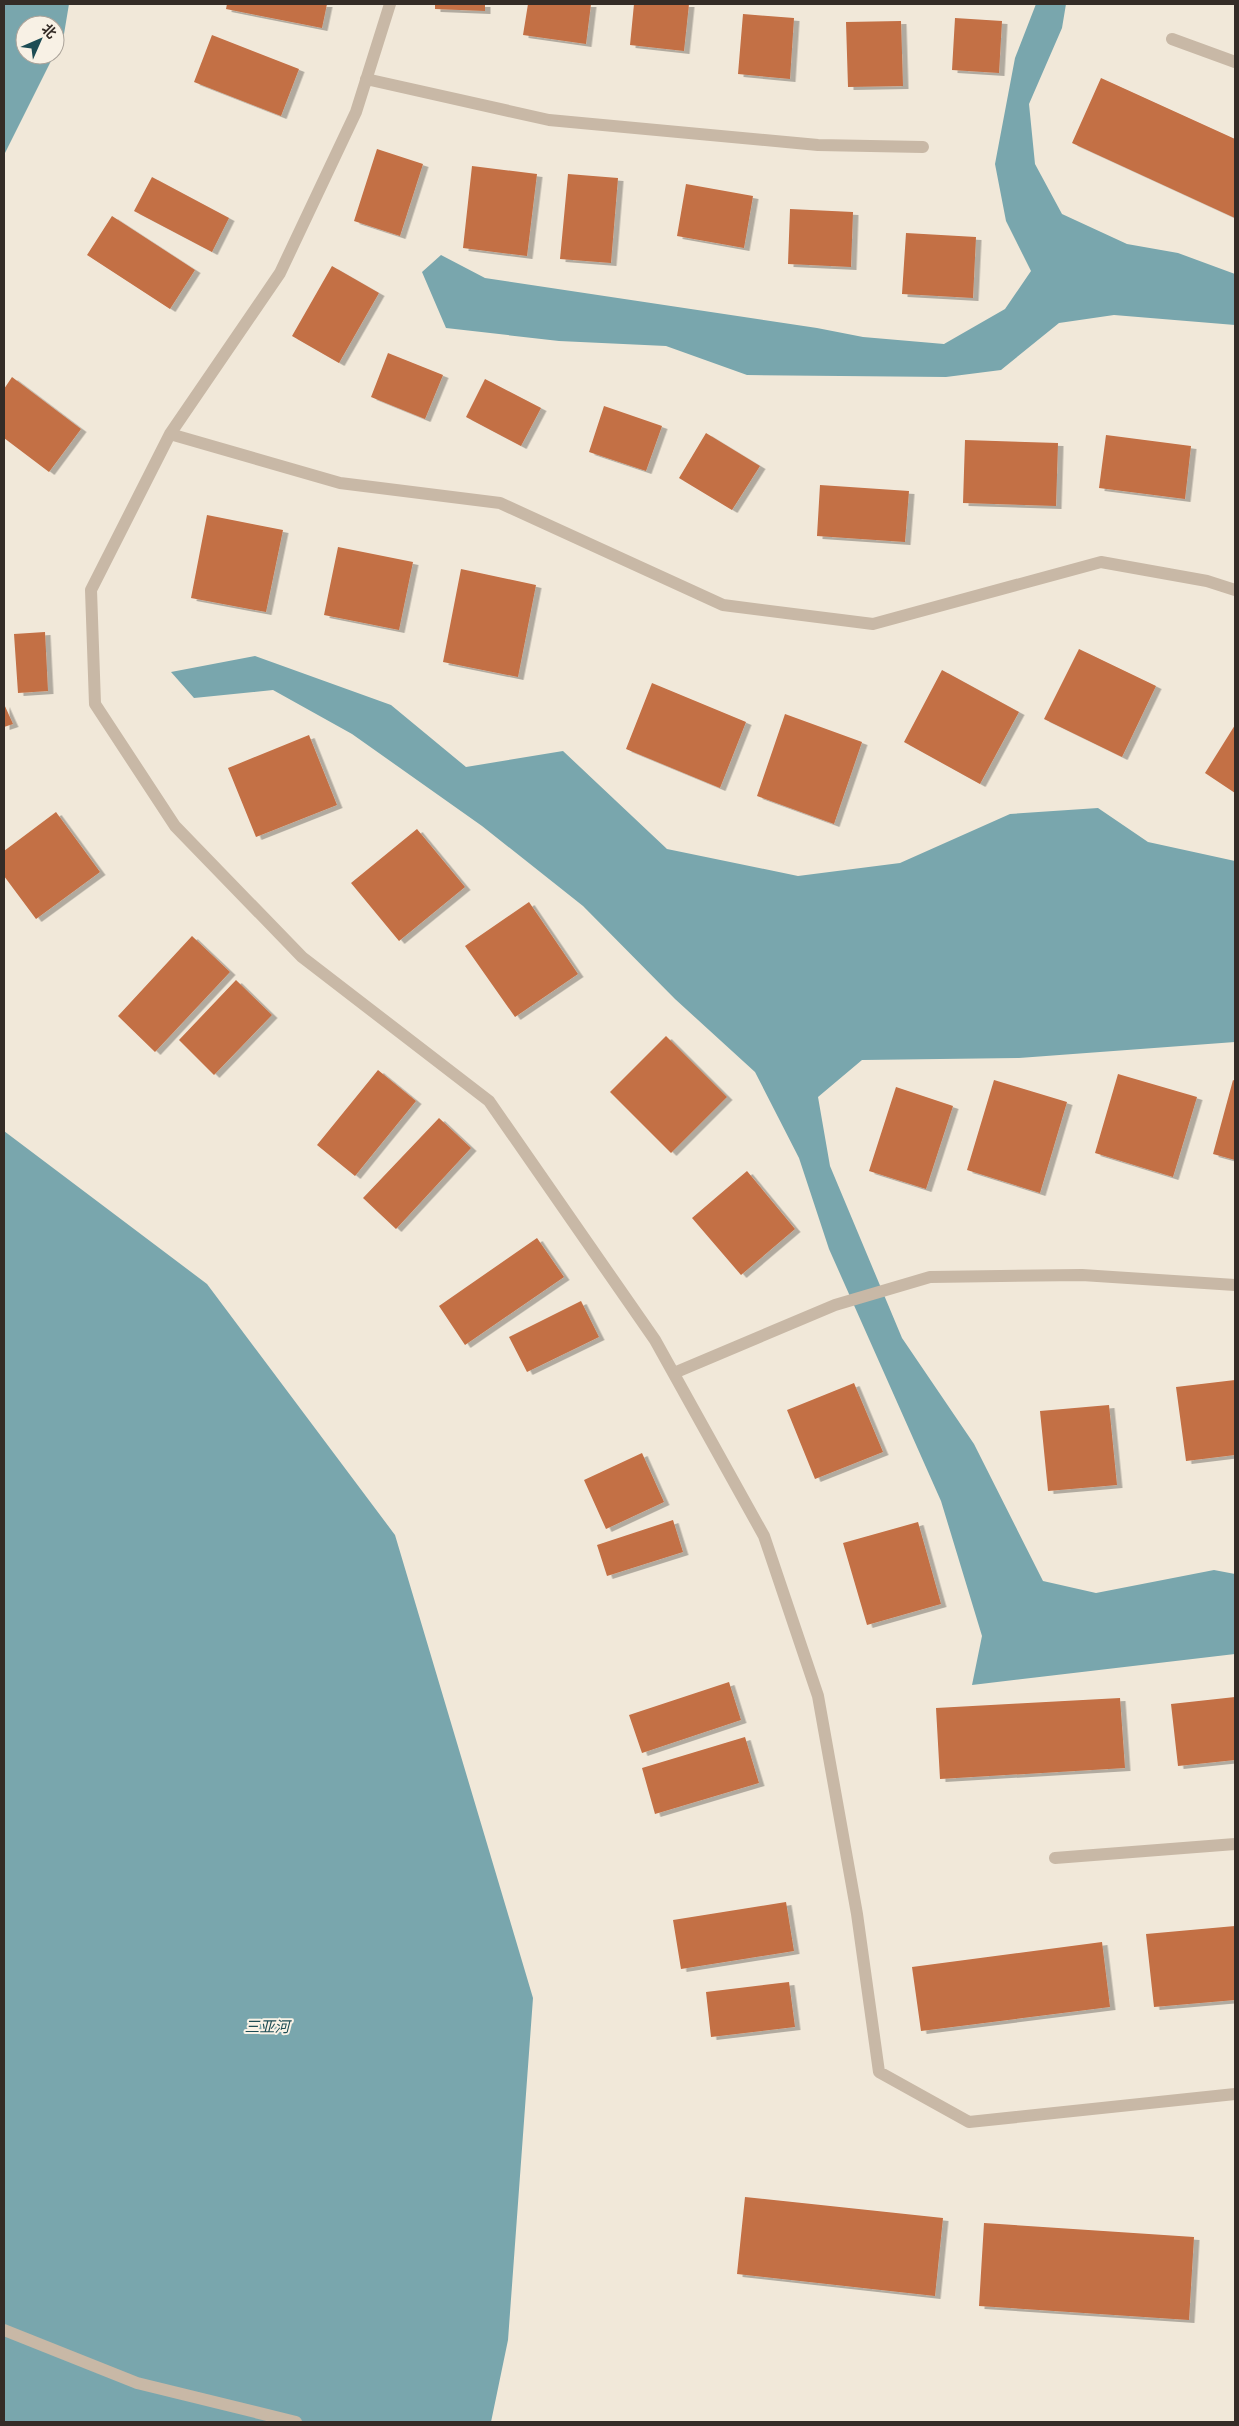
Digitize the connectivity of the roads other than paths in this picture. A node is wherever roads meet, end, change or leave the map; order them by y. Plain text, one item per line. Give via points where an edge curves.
1 (390, 4) edge
2 (1172, 38) dead end
3 (1235, 62) edge
4 (366, 79) junction
5 (923, 147) dead end
6 (170, 434) junction
7 (1235, 590) edge
8 (1235, 1285) edge
9 (674, 1373) junction
10 (1235, 1844) edge
11 (1056, 1858) dead end
12 (1235, 2094) edge
13 (4, 2330) edge
14 (296, 2422) edge

1 - 4 street
2 - 3 street
4 - 5 street via 549,120 818,145
4 - 6 street via 356,112 280,273
6 - 7 street via 340,483 500,503 723,605 873,624 1100,562 1207,581
6 - 9 street via 92,590 96,704 175,826 302,957 489,1101 655,1340
8 - 9 street via 1082,1275 930,1277 835,1305
9 - 12 street via 764,1536 818,1696 856,1914 879,2072 969,2122
10 - 11 street
13 - 14 street via 137,2383

